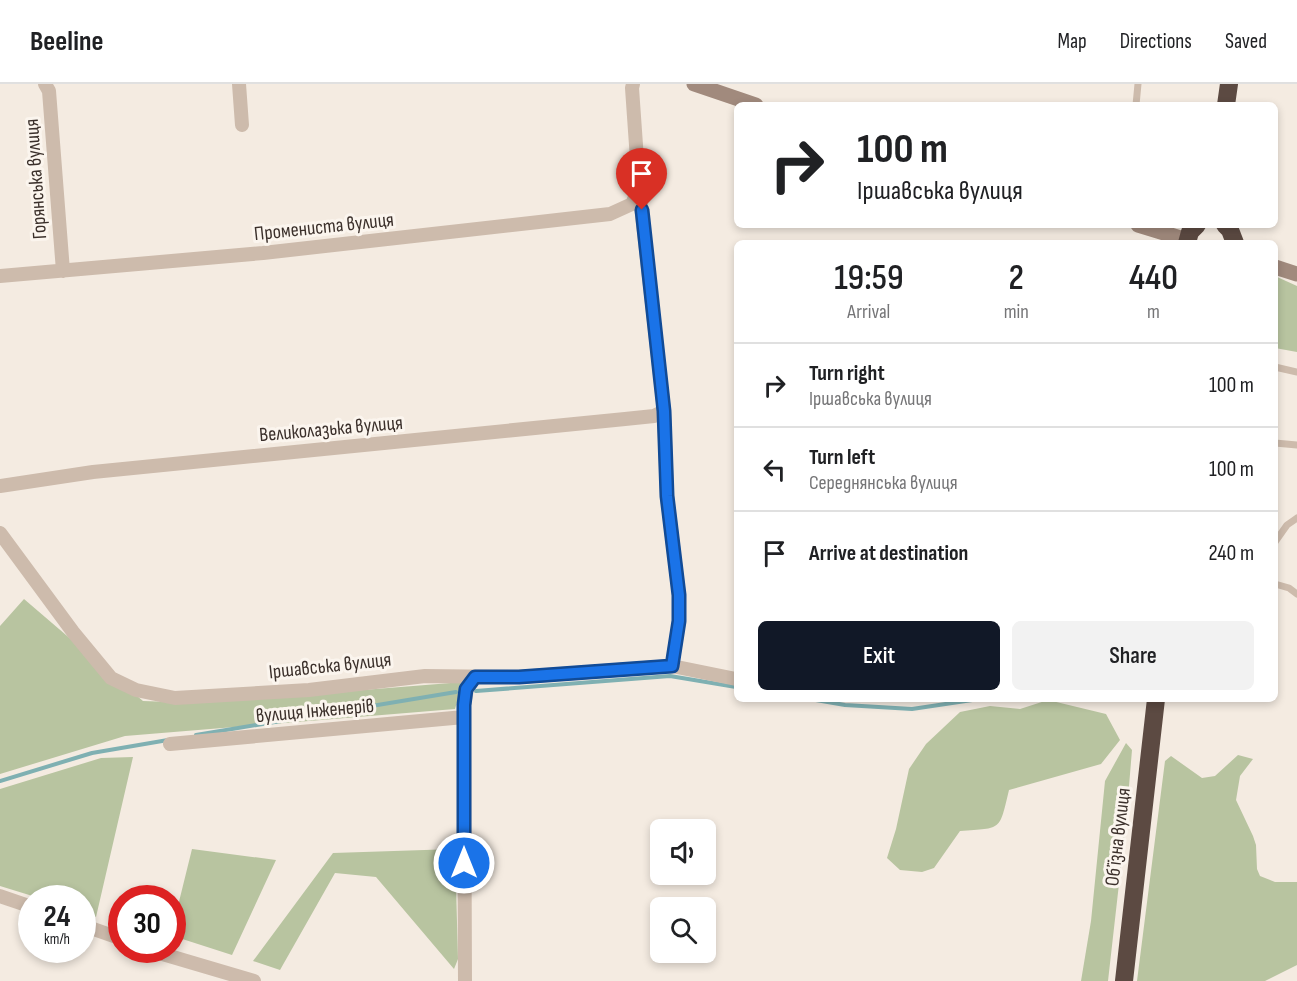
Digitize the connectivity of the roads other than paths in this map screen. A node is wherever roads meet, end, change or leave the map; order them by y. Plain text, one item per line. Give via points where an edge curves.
1 (45, 84) edge
2 (239, 84) edge
3 (633, 84) edge
4 (694, 84) edge
5 (1138, 84) edge
6 (1229, 84) edge
7 (747, 102) edge
8 (1136, 102) edge
9 (1226, 102) edge
10 (242, 125) dead end
11 (639, 188) junction
12 (1152, 228) edge
13 (1190, 236) edge
14 (1278, 268) edge
15 (63, 271) junction
16 (1297, 274) edge
17 (0, 276) edge
18 (1278, 368) edge
19 (1297, 372) edge
20 (664, 411) junction
21 (1278, 443) edge
22 (1297, 445) edge
23 (0, 486) edge
24 (1297, 518) edge
25 (0, 533) edge
26 (1278, 538) edge
27 (1278, 585) edge
28 (1297, 594) edge
29 (672, 666) junction
30 (475, 677) junction
31 (734, 680) edge
32 (1156, 702) edge
33 (464, 717) junction
34 (170, 744) dead end
35 (0, 896) edge
36 (18, 902) edge
37 (186, 961) edge
38 (254, 981) edge
39 (465, 981) edge
40 (1124, 981) edge

1 - 15 street, Горянська вулиця via 49,91
2 - 10 street
3 - 11 street
4 - 7 street
5 - 8 lane
6 - 9 highway
11 - 15 street, Промениста вулиця via 632,204 610,214
11 - 20 street
12 - 13 street
14 - 16 street
15 - 17 street, Промениста вулиця
18 - 19 lane
20 - 23 street, Великолазька вулиця via 654,416 93,472
20 - 29 street via 667,496 679,595
21 - 22 lane
24 - 26 lane
25 - 30 street, Іршавська вулиця via 111,678 136,690 175,698 309,690 425,676
27 - 28 lane
29 - 30 street, Іршавська вулиця
29 - 31 street, Іршавська вулиця
30 - 33 street via 466,689
32 - 40 highway, Обʼїзна вулиця
33 - 34 street, вулиця Інженерів
33 - 39 street
35 - 36 street
37 - 38 street

